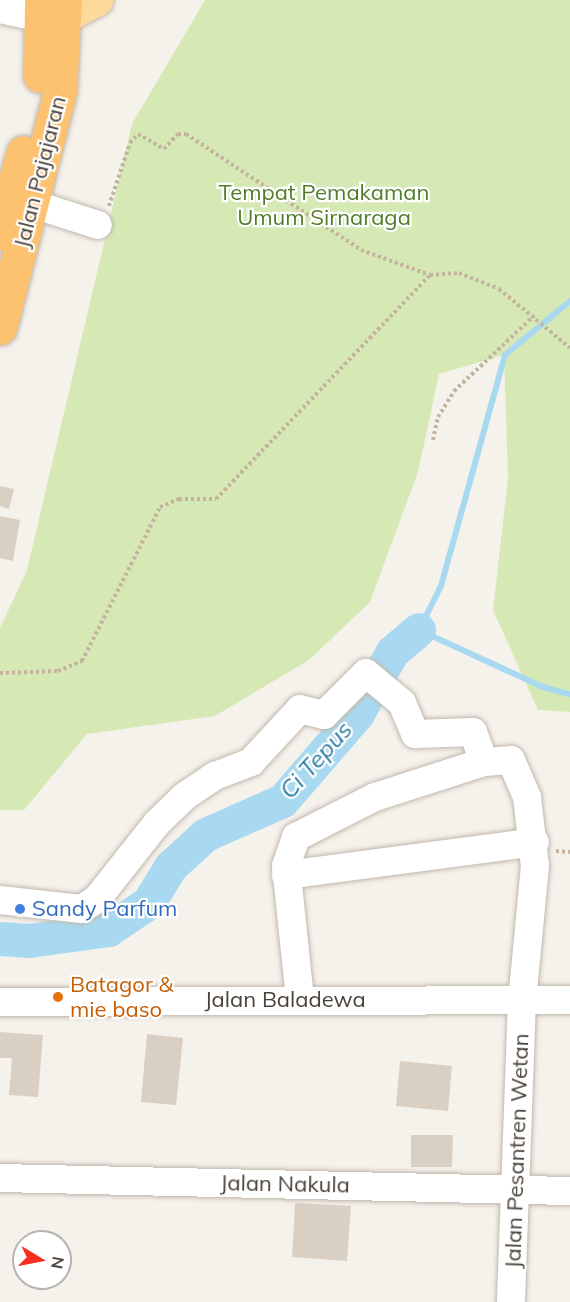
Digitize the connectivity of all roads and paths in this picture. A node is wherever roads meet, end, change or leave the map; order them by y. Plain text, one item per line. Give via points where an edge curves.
1 (96, 0) edge
2 (0, 4) edge
3 (44, 6) edge
4 (0, 9) edge
5 (33, 204) junction
6 (98, 225) joint
7 (0, 233) edge
8 (430, 275) junction
9 (534, 316) junction
10 (0, 328) edge
11 (570, 348) edge
12 (433, 440) dead end
13 (0, 673) edge
14 (484, 762) junction
15 (535, 842) junction
16 (286, 875) junction
17 (0, 900) edge
18 (300, 999) junction
19 (522, 1000) junction
20 (570, 1000) edge
21 (0, 1002) edge
22 (0, 1178) edge
23 (516, 1188) junction
24 (570, 1191) edge
25 (511, 1302) edge

1 - 3 main road
2 - 3 street
3 - 4 street
3 - 5 highway, Jalan Pajajaran via 60,92
3 - 7 highway, Jalan Pajajaran via 39,85
5 - 6 street
5 - 10 highway, Jalan Pajajaran
6 - 8 path via 106,222 130,143 138,134 164,149 178,134 186,134 338,238
8 - 9 path via 459,273 484,281
8 - 13 path via 216,499 179,499 160,507 82,661 58,671
9 - 11 path
9 - 12 path via 454,391 438,417
14 - 15 street, Jalan Pesantren Wetan via 506,758 517,766
14 - 16 street, Jalan Pesantren Wetan via 375,797 296,837 288,848
14 - 17 street via 473,732 415,734 402,703 380,681 348,686 324,715 300,709 251,762 215,776 185,796 157,823 97,899 81,909
15 - 16 street
15 - 19 street, Jalan Pesantren Wetan
16 - 18 street, Jalan Pesantren Wetan
18 - 19 street, Jalan Baladewa
18 - 21 street, Jalan Baladewa
19 - 20 street, Jalan Baladewa
19 - 23 street, Jalan Pesantren Wetan
22 - 23 street, Jalan Nakula
23 - 24 street, Jalan Nakula
23 - 25 street, Jalan Pesantren Wetan

